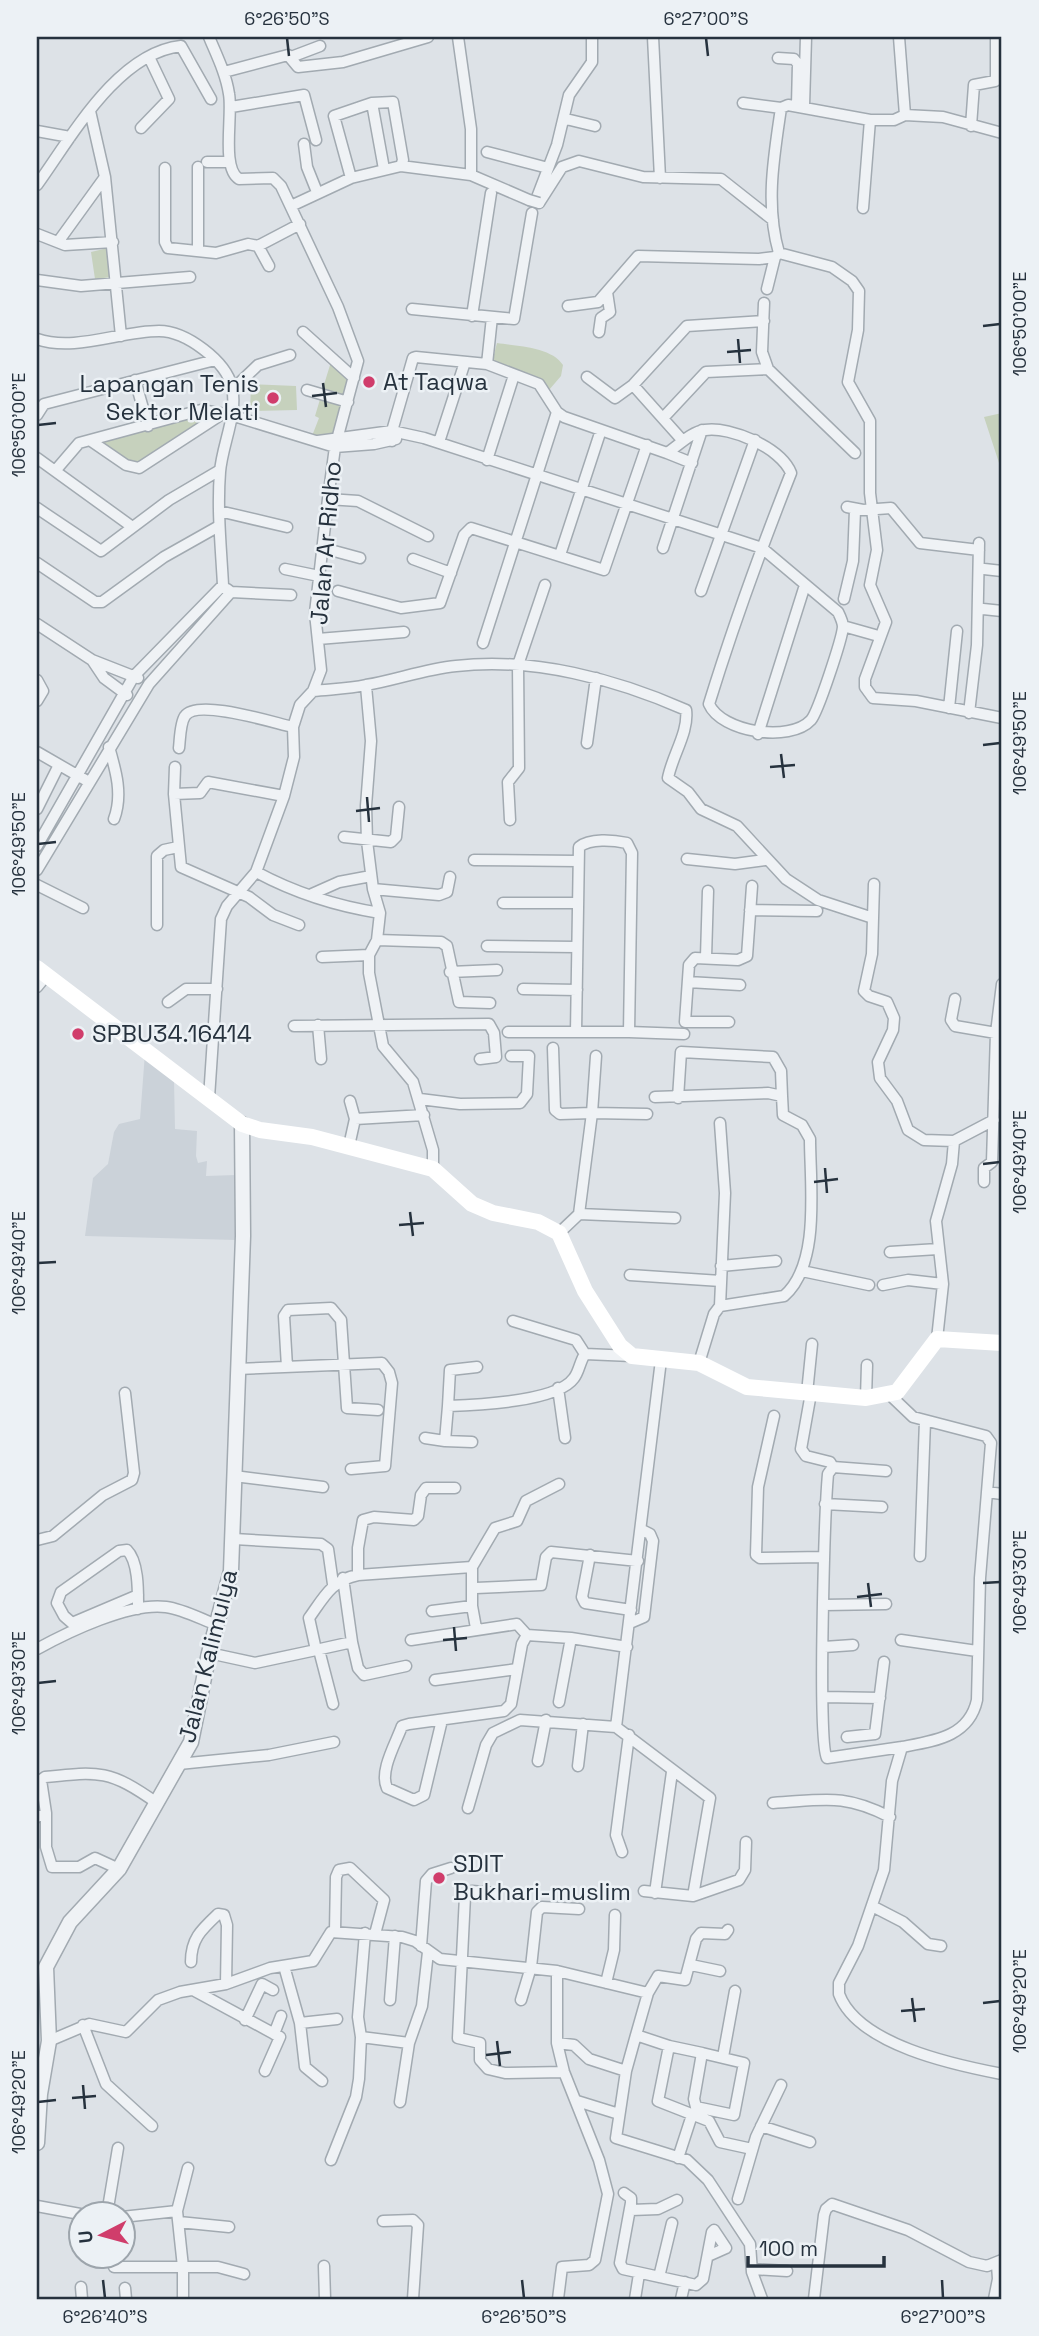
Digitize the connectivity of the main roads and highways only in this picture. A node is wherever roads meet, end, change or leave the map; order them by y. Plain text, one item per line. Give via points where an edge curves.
1 (40, 977) edge
2 (1002, 1343) edge

1 - 2 main road via 98,1011 242,1124 433,1169 472,1204 538,1222 559,1233 592,1303 620,1346 632,1356 699,1363 747,1387 866,1398 891,1396 937,1339

